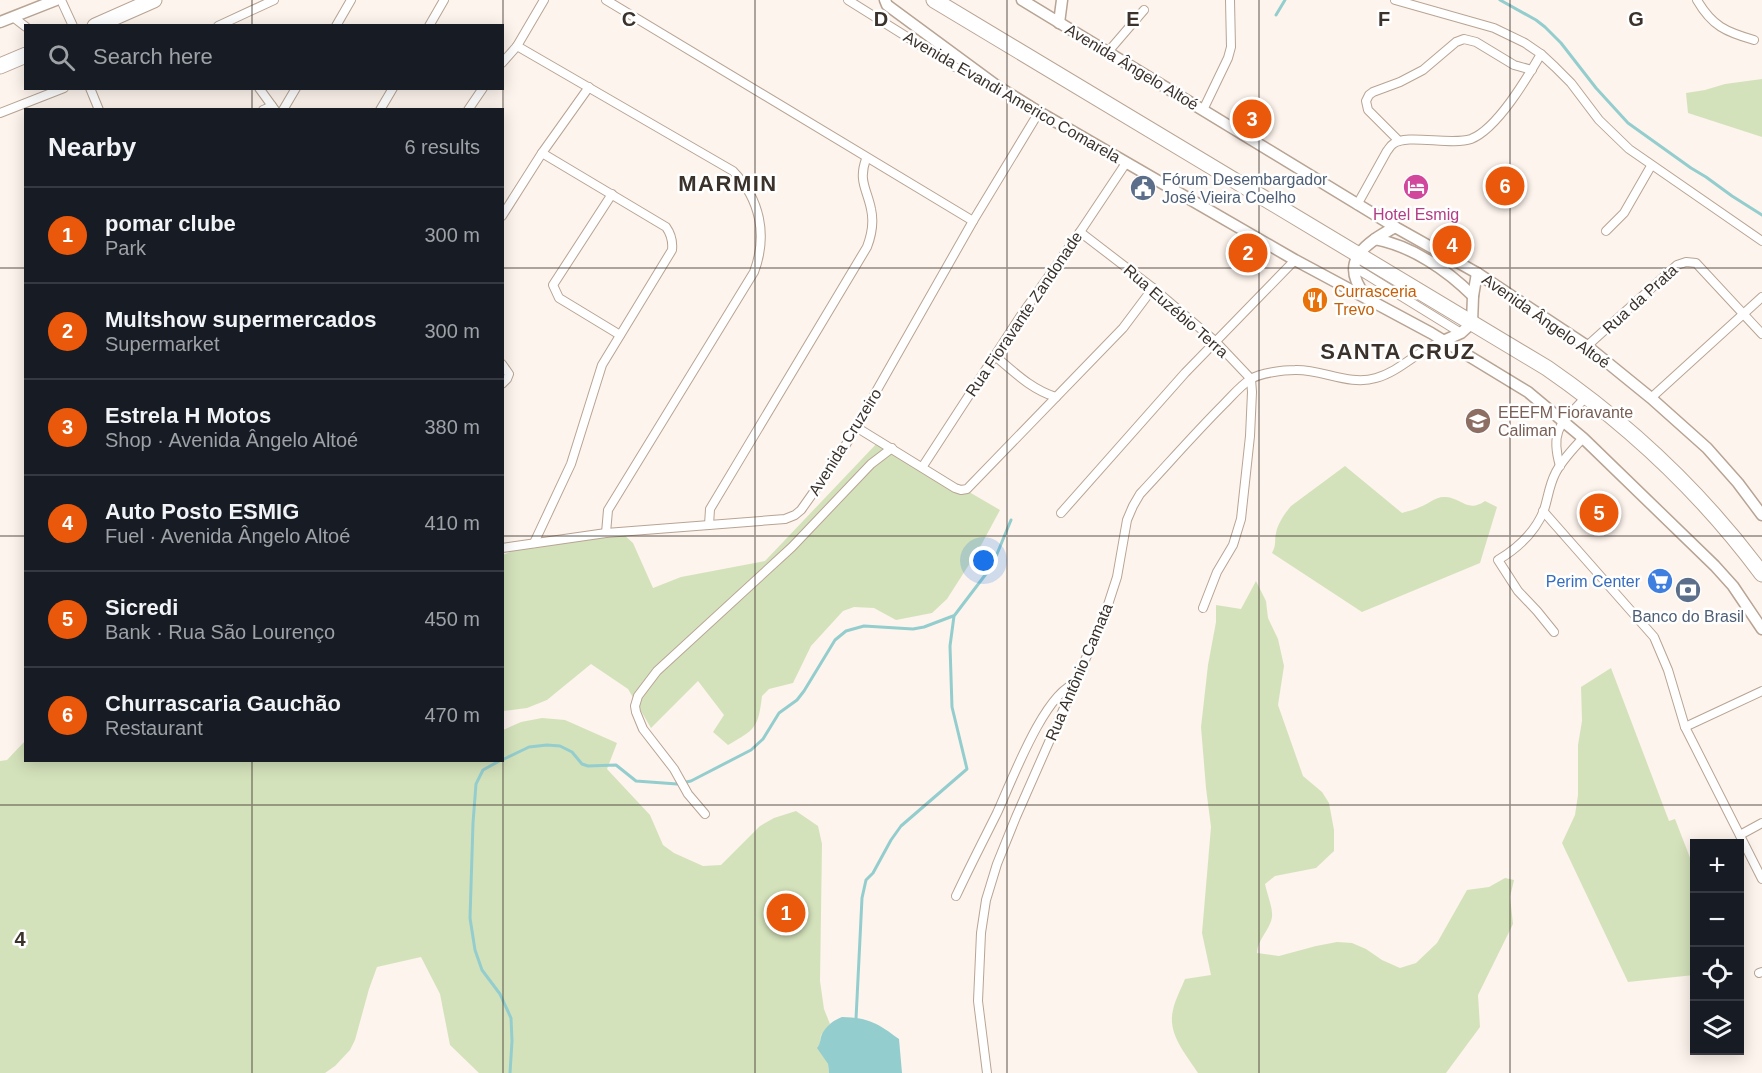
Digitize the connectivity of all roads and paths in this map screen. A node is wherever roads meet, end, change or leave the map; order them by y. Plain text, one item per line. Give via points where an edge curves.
1 (56, 0) edge
2 (61, 0) edge
3 (154, 0) edge
4 (274, 0) edge
5 (351, 0) edge
6 (444, 0) edge
7 (544, 0) edge
8 (606, 0) edge
9 (848, 0) edge
10 (885, 0) edge
11 (934, 0) edge
12 (1022, 0) edge
13 (1062, 0) edge
14 (1230, 0) edge
15 (1395, 0) edge
16 (1697, 0) edge
17 (1144, 10) dead end
18 (13, 17) junction
19 (0, 22) edge
20 (1059, 23) junction
21 (72, 24) edge
22 (100, 24) edge
23 (222, 24) edge
24 (337, 24) edge
25 (430, 24) edge
26 (24, 25) edge
27 (1754, 40) dead end
28 (517, 45) junction
29 (1107, 53) junction
30 (1541, 54) junction
31 (24, 56) edge
32 (504, 61) edge
33 (0, 66) edge
34 (1532, 70) junction
35 (997, 86) junction
36 (589, 87) junction
37 (59, 90) edge
38 (91, 90) edge
39 (260, 90) edge
40 (295, 90) edge
41 (392, 90) edge
42 (482, 90) edge
43 (98, 108) edge
44 (273, 108) edge
45 (284, 108) edge
46 (381, 108) edge
47 (469, 108) edge
48 (1203, 110) junction
49 (1040, 112) junction
50 (0, 113) edge
51 (1399, 141) junction
52 (542, 153) junction
53 (866, 159) junction
54 (1126, 163) junction
55 (1651, 166) junction
56 (612, 194) junction
57 (1357, 204) junction
58 (504, 213) edge
59 (973, 221) junction
60 (1395, 227) junction
61 (1606, 231) dead end
62 (1080, 232) junction
63 (1375, 238) junction
64 (1762, 241) edge
65 (1295, 260) junction
66 (1356, 260) junction
67 (1477, 273) junction
68 (1153, 288) junction
69 (1473, 296) junction
70 (1367, 297) junction
71 (1762, 297) edge
72 (1744, 314) junction
73 (1467, 328) junction
74 (1762, 333) edge
75 (620, 335) junction
76 (1443, 340) junction
77 (1215, 341) junction
78 (1587, 346) junction
79 (995, 356) junction
80 (504, 365) edge
81 (1251, 379) junction
82 (504, 382) edge
83 (1044, 393) junction
84 (1587, 396) junction
85 (1056, 397) junction
86 (1652, 398) junction
87 (1047, 406) junction
88 (1564, 421) junction
89 (856, 427) junction
90 (1583, 438) junction
91 (892, 448) junction
92 (1560, 465) junction
93 (923, 466) junction
94 (1543, 511) junction
95 (1061, 513) dead end
96 (1762, 515) edge
97 (710, 525) junction
98 (606, 533) junction
99 (534, 543) junction
100 (504, 548) edge
101 (1762, 574) edge
102 (1203, 608) dead end
103 (1762, 629) edge
104 (1554, 632) dead end
105 (1076, 683) junction
106 (1762, 691) edge
107 (1685, 727) junction
108 (705, 814) dead end
109 (1762, 824) edge
110 (1740, 835) junction
111 (1762, 879) edge
112 (956, 896) dead end
113 (987, 1073) edge

1 - 18 street
2 - 21 street
3 - 22 highway
4 - 23 street
5 - 24 street
6 - 25 street
7 - 28 street
8 - 53 street
9 - 35 street, Avenida Evandi Americo Comarela via 955,67
10 - 35 street
11 - 66 highway
12 - 20 street, Avenida Ângelo Altoé
13 - 20 street
14 - 48 street via 1231,47
15 - 30 street via 1494,28
16 - 27 street via 1719,27
17 - 29 street
18 - 19 street
18 - 26 street
20 - 29 street, Avenida Ângelo Altoé
28 - 32 street
28 - 36 street
29 - 48 street, Avenida Ângelo Altoé
30 - 34 street
30 - 55 street via 1571,83 1613,135
31 - 33 highway
34 - 51 street via 1505,108 1479,135 1461,141
34 - 51 street via 1514,65 1476,42 1456,42 1422,70 1366,100 1368,110
35 - 49 street, Avenida Evandi Americo Comarela
36 - 52 street
36 - 98 street via 733,171 755,202 761,231 754,272 608,510
37 - 50 street
38 - 43 street
39 - 44 street
40 - 45 street
41 - 46 street
42 - 47 street
48 - 57 street, Avenida Ângelo Altoé
49 - 54 street, Avenida Evandi Americo Comarela
49 - 59 street, Avenida Cruzeiro
51 - 57 street via 1387,152
52 - 56 street
52 - 58 street
53 - 59 street
53 - 97 street via 862,179 872,223 867,247 710,509
54 - 62 street, Rua Fioravante Zandonade
54 - 65 street, Avenida Evandi Americo Comarela
55 - 61 street via 1624,213
55 - 64 street
56 - 75 street via 666,227 672,242 672,250
56 - 75 street via 553,285 559,298
57 - 60 street, Avenida Ângelo Altoé
59 - 89 street, Avenida Cruzeiro
60 - 63 street
60 - 67 street, Avenida Ângelo Altoé
62 - 68 street, Rua Euzébio Terra
62 - 79 street, Rua Fioravante Zandonade
63 - 66 street
63 - 69 street via 1421,257
65 - 70 street, Avenida Evandi Americo Comarela
65 - 77 street
66 - 70 street via 1354,275
66 - 73 highway
67 - 69 street
67 - 78 street, Avenida Ângelo Altoé
68 - 77 street, Rua Euzébio Terra
68 - 85 street via 1123,328
69 - 73 street
70 - 76 street, Avenida Evandi Americo Comarela
71 - 72 street
72 - 74 street
72 - 78 street, Rua da Prata via 1696,263 1686,262 1677,265
72 - 86 street
73 - 76 street
73 - 84 highway via 1547,368
75 - 99 street via 602,365 571,464
76 - 81 street, Rua Antônio Camata via 1378,378 1355,380 1296,370
76 - 88 street, Avenida Evandi Americo Comarela via 1528,392
77 - 81 street, Rua Euzébio Terra
77 - 95 street
78 - 86 street, Avenida Ângelo Altoé
79 - 83 street
79 - 93 street, Rua Fioravante Zandonade
80 - 82 street via 509,374
81 - 102 street via 1250,445 1241,519
81 - 105 street, Rua Antônio Camata via 1197,431 1133,506 1126,520 1112,595
83 - 85 street
83 - 87 street
84 - 88 street
84 - 101 highway via 1671,469
85 - 87 street
86 - 96 street, Avenida Ângelo Altoé via 1715,457
87 - 93 street via 967,489 956,488
88 - 90 street, Avenida Evandi Americo Comarela
88 - 92 street via 1555,441
89 - 91 street
89 - 97 street, Avenida Cruzeiro via 795,515
90 - 92 street
90 - 103 street, Avenida Evandi Americo Comarela via 1715,566
91 - 93 street
91 - 108 street via 657,671 638,696 635,706 643,729
92 - 94 street
94 - 104 street via 1532,532 1498,560 1518,591
94 - 107 street via 1654,638
97 - 98 street, Avenida Cruzeiro
98 - 99 street, Avenida Cruzeiro
99 - 100 street, Avenida Cruzeiro
105 - 112 street via 1056,698 1029,742
105 - 113 street, Rua Antônio Camata via 1016,817 986,900 978,1001
106 - 107 street
107 - 110 street
109 - 110 street
110 - 111 street

